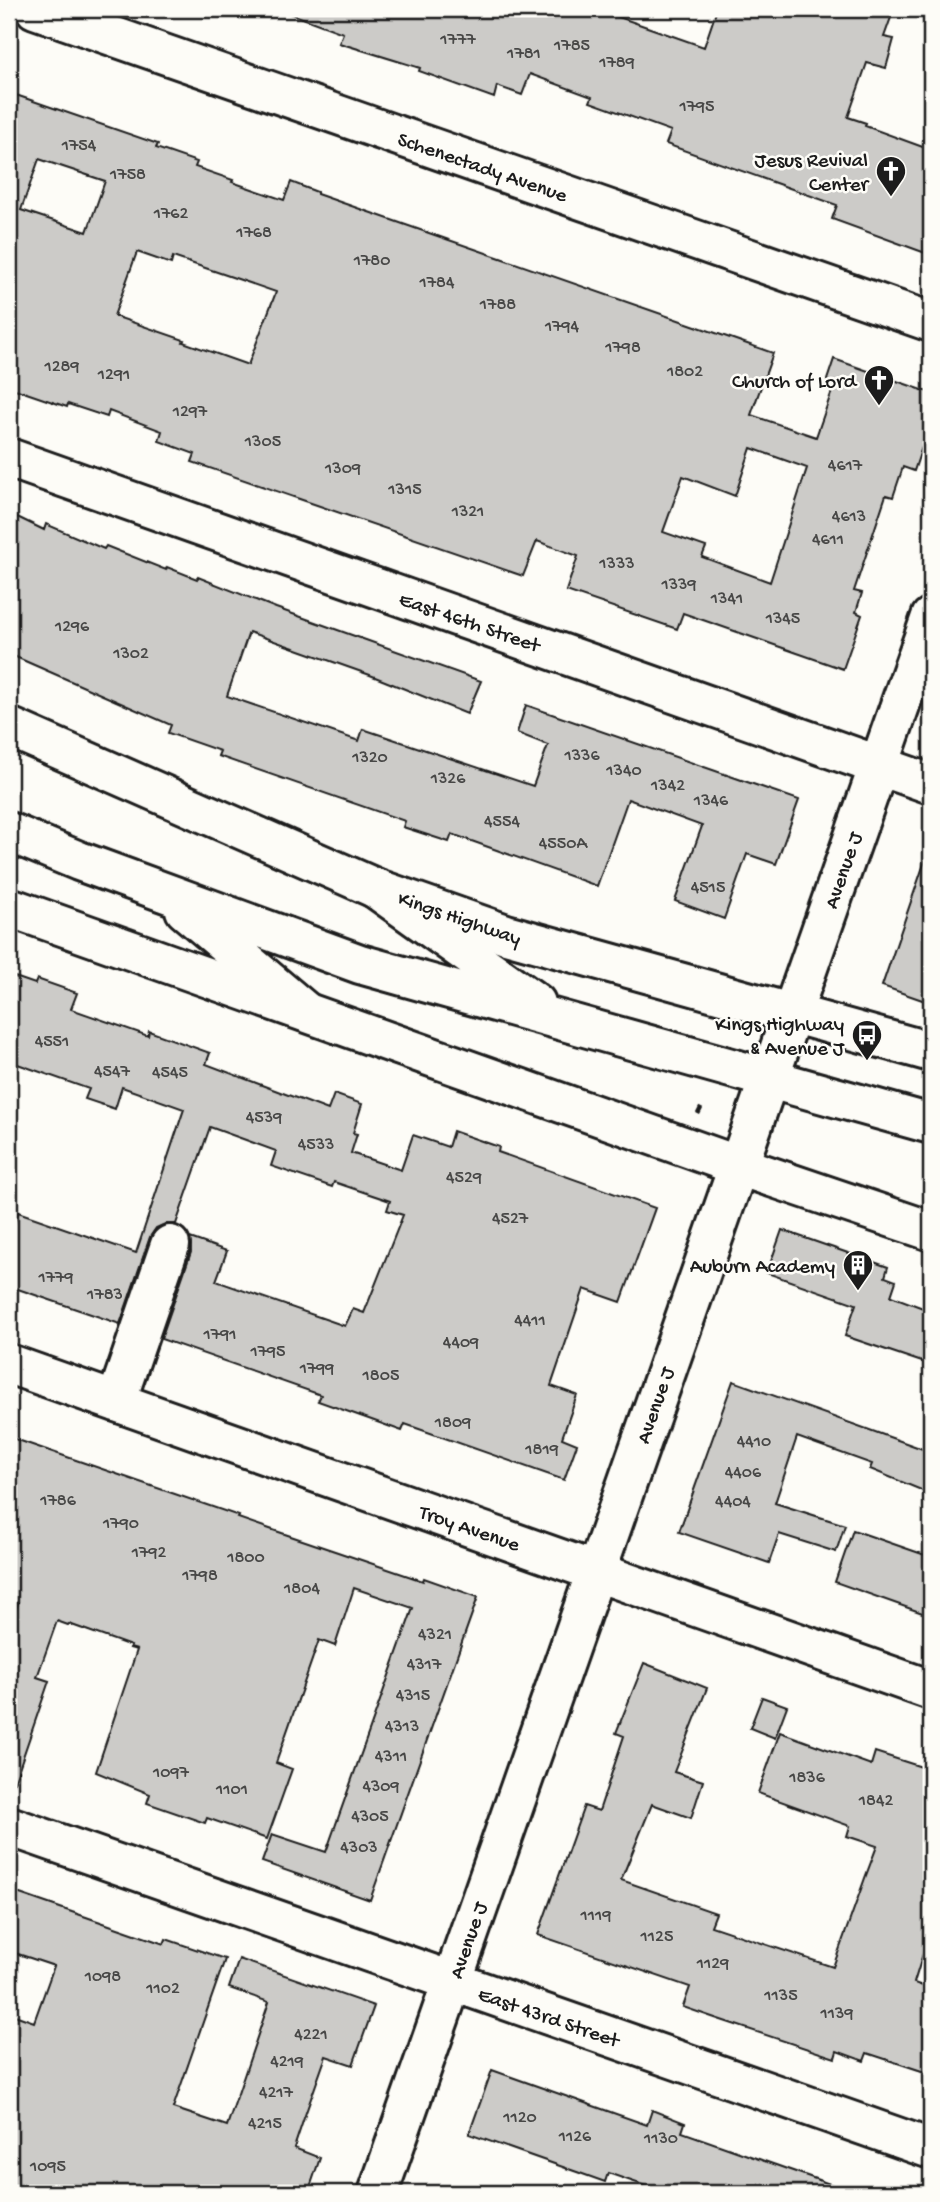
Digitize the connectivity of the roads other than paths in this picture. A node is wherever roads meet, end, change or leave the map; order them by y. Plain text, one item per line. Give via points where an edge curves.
1 (35, 9) edge
2 (931, 323) edge
3 (9, 458) edge
4 (931, 617) edge
5 (9, 727) edge
6 (878, 765) junction
7 (931, 784) edge
8 (9, 832) edge
9 (375, 888) junction
10 (164, 893) junction
11 (9, 907) edge
12 (306, 1012) junction
13 (792, 1013) junction
14 (558, 1018) junction
15 (931, 1052) edge
16 (769, 1079) junction
17 (931, 1124) edge
18 (739, 1166) junction
19 (931, 1231) edge
20 (170, 1245) dead end
21 (9, 1364) edge
22 (116, 1402) junction
23 (596, 1571) junction
24 (931, 1690) edge
25 (9, 1826) edge
26 (453, 1982) junction
27 (931, 2149) edge
28 (378, 2193) edge

1 - 2 street, Schenectady Avenue
3 - 6 street, East 46th Street
4 - 6 street, Avenue J
5 - 9 street, Kings Highway
6 - 7 street, East 46th Street
6 - 13 street, Avenue J
8 - 10 street
9 - 13 street, Kings Highway via 506,934
9 - 14 street
10 - 12 street
10 - 14 street via 360,964
11 - 12 street
12 - 18 street
13 - 15 street, Kings Highway
13 - 16 street, Avenue J
14 - 16 street
16 - 17 street
16 - 18 street, Avenue J
18 - 19 street
18 - 23 street, Avenue J
20 - 22 street
21 - 22 street, Troy Avenue
22 - 23 street, Troy Avenue
23 - 24 street, Troy Avenue
23 - 26 street, Avenue J
25 - 26 street, East 43rd Street
26 - 27 street, East 43rd Street
26 - 28 street, Avenue J

